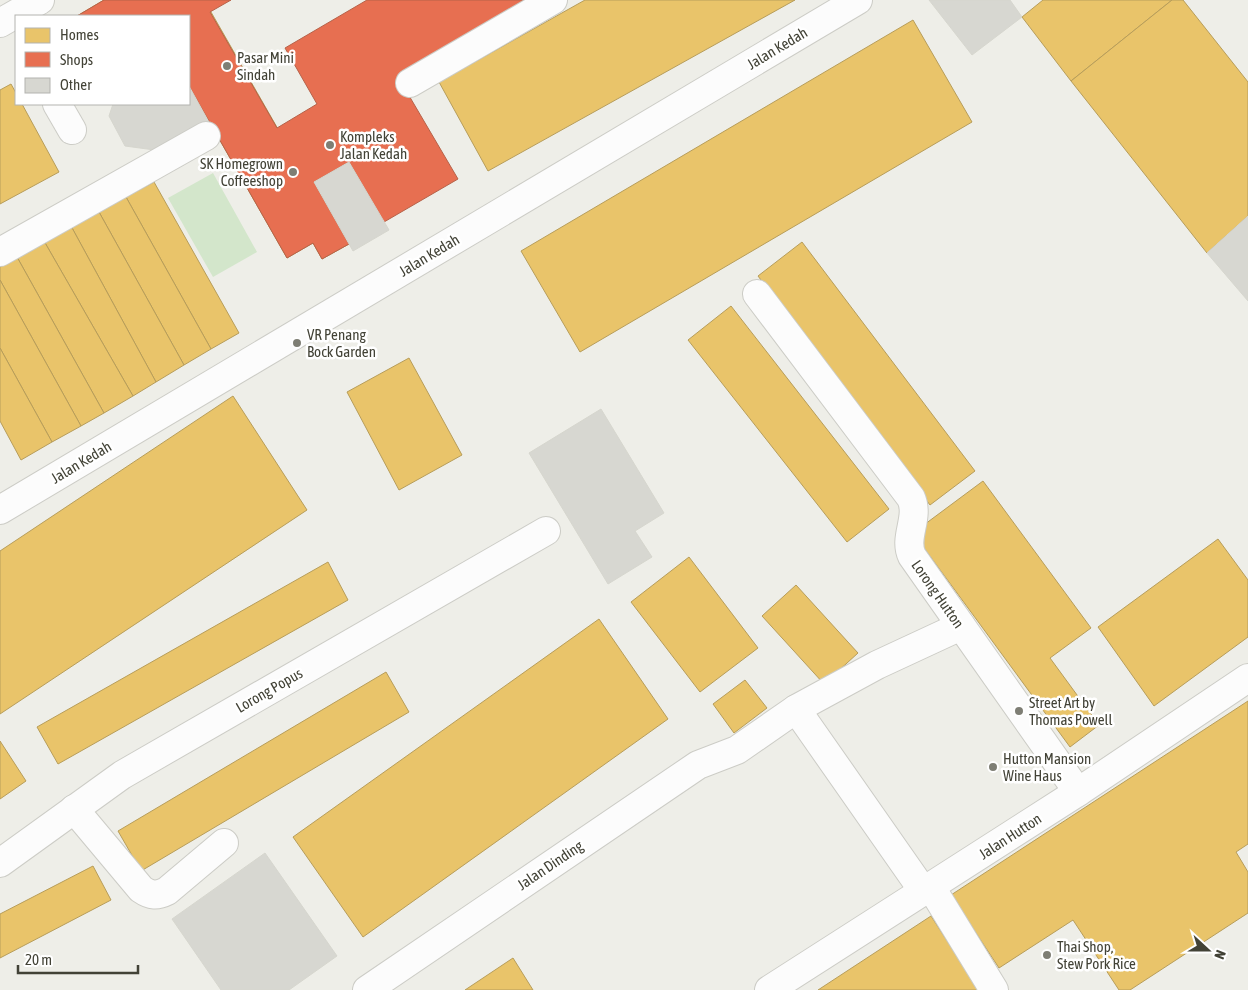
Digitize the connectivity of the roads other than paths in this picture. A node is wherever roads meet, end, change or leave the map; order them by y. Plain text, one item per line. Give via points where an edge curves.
1 (40, 0) edge
2 (552, 0) edge
3 (858, 0) edge
4 (21, 15) edge
5 (410, 83) dead end
6 (57, 105) edge
7 (72, 130) dead end
8 (206, 136) dead end
9 (0, 252) edge
10 (757, 294) dead end
11 (3, 502) edge
12 (546, 531) dead end
13 (960, 626) junction
14 (1248, 678) edge
15 (796, 708) junction
16 (1078, 792) junction
17 (74, 808) junction
18 (224, 843) dead end
19 (0, 863) edge
20 (927, 890) junction
21 (367, 990) edge
22 (769, 990) edge
23 (994, 990) edge

1 - 4 street
2 - 5 street
3 - 11 street, Jalan Kedah
6 - 7 street
8 - 9 street
10 - 13 street, Lorong Hutton via 911,498 915,512 909,549
12 - 17 street, Lorong Popus via 122,775
13 - 15 street, Jalan Dinding
13 - 16 street, Lorong Hutton
14 - 16 street, Jalan Hutton
15 - 20 street
15 - 21 street, Jalan Dinding via 737,750 698,764
16 - 20 street, Jalan Hutton
17 - 18 street via 142,889 150,894 167,891
17 - 19 street, Lorong Popus
20 - 22 street, Jalan Hutton
20 - 23 street

